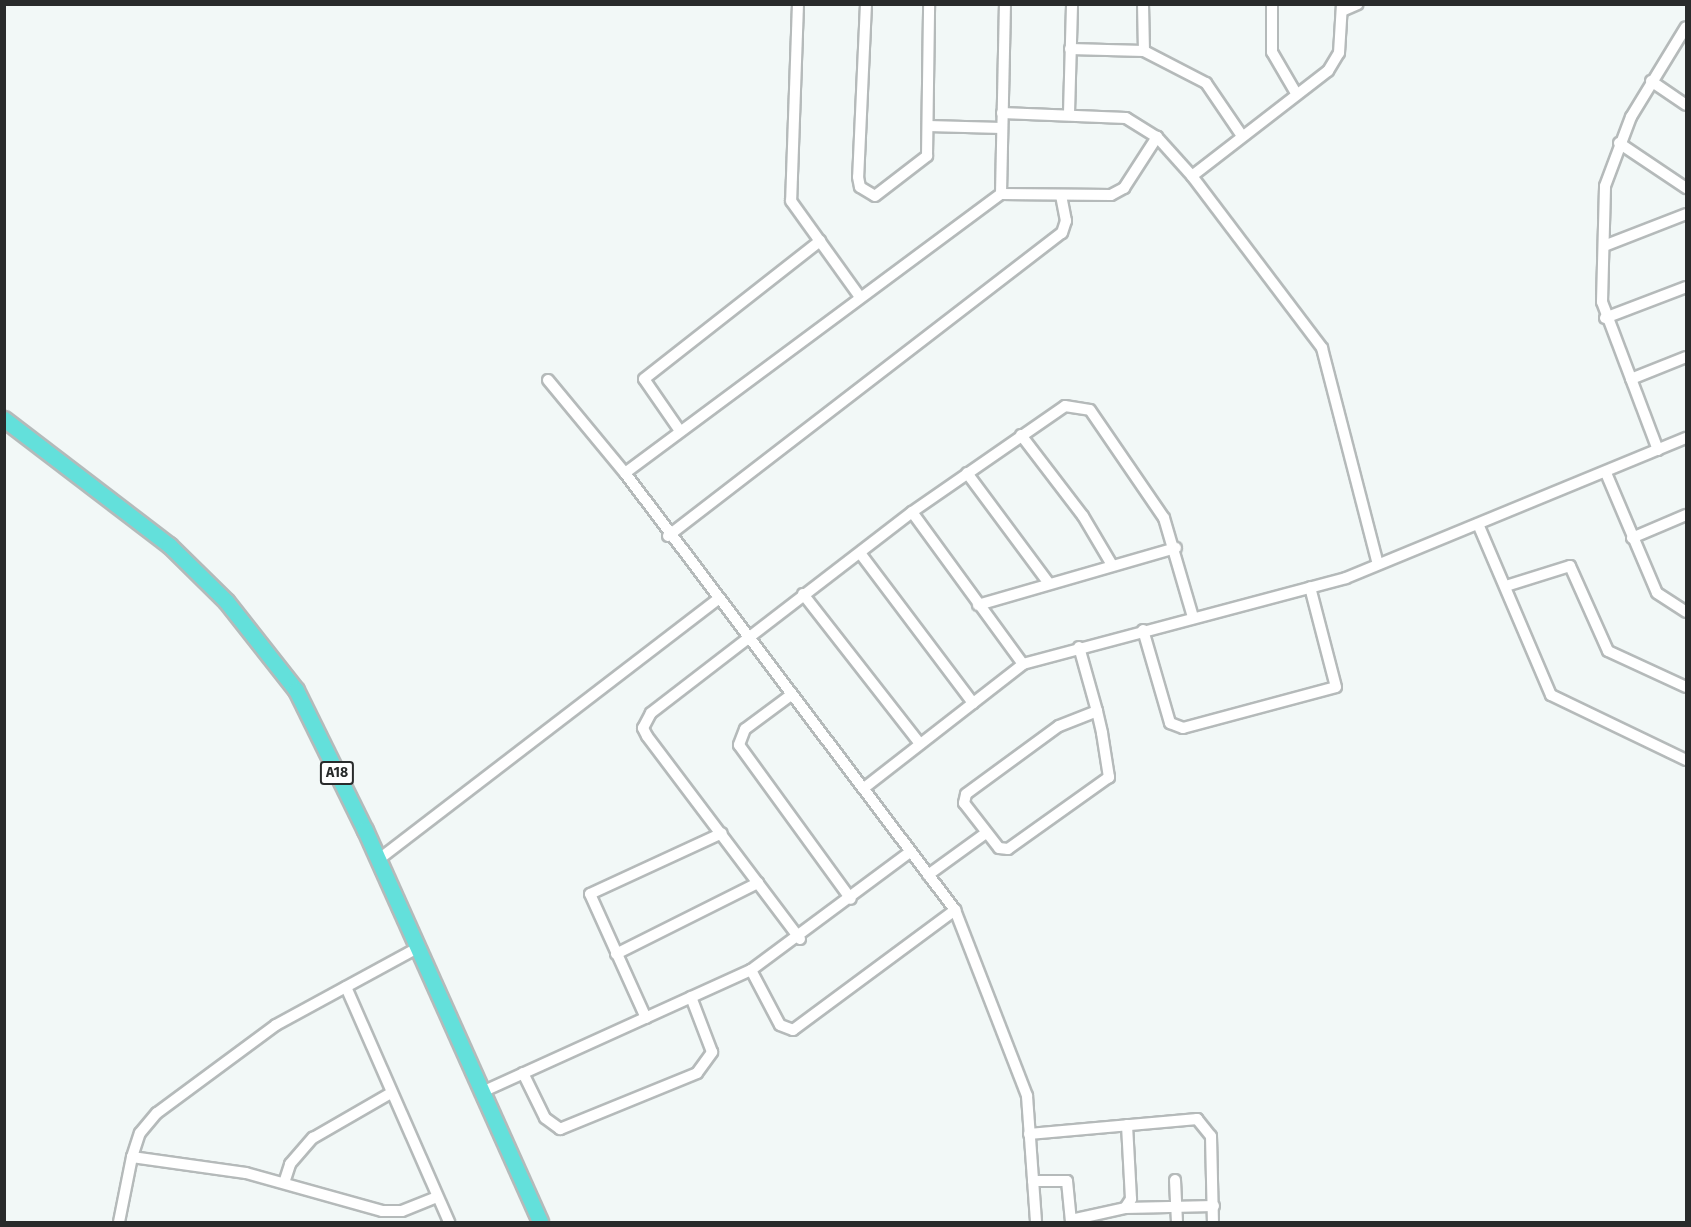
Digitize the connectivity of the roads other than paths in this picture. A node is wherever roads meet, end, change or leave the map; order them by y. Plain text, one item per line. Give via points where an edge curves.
1 (798, 4) edge
2 (866, 4) edge
3 (929, 4) edge
4 (1005, 4) edge
5 (1072, 4) edge
6 (1143, 4) edge
7 (1272, 4) edge
8 (1358, 4) edge
9 (1342, 8) edge
10 (1686, 27) edge
11 (1070, 49) junction
12 (1144, 51) junction
13 (1651, 81) junction
14 (1296, 93) junction
15 (1686, 105) edge
16 (1002, 113) junction
17 (1069, 113) junction
18 (928, 126) junction
19 (1002, 128) junction
20 (1242, 136) junction
21 (1157, 137) junction
22 (1619, 144) junction
23 (1192, 176) junction
24 (1686, 188) edge
25 (1001, 194) junction
26 (1060, 196) junction
27 (1686, 214) edge
28 (820, 241) junction
29 (1604, 246) junction
30 (1686, 287) edge
31 (860, 297) junction
32 (1605, 318) junction
33 (1686, 357) edge
34 (1631, 379) junction
35 (548, 380) dead end
36 (4, 419) edge
37 (680, 431) junction
38 (1021, 435) junction
39 (1686, 438) edge
40 (1658, 450) junction
41 (625, 473) junction
42 (967, 473) junction
43 (1606, 473) junction
44 (912, 512) junction
45 (1686, 515) edge
46 (1478, 524) junction
47 (668, 536) junction
48 (1632, 538) junction
49 (1176, 548) junction
50 (860, 554) junction
51 (1378, 564) junction
52 (1112, 565) junction
53 (1048, 582) junction
54 (1506, 586) junction
55 (1310, 587) junction
56 (803, 594) junction
57 (717, 600) junction
58 (978, 605) junction
59 (1686, 612) edge
60 (1193, 617) junction
61 (1143, 630) junction
62 (749, 638) junction
63 (1079, 647) junction
64 (1023, 664) junction
65 (1686, 687) edge
66 (791, 695) junction
67 (973, 703) junction
68 (1097, 711) junction
69 (920, 744) junction
70 (1686, 760) edge
71 (864, 788) junction
72 (986, 832) junction
73 (722, 833) junction
74 (910, 852) junction
75 (378, 860) junction
76 (928, 875) junction
77 (758, 883) junction
78 (851, 899) junction
79 (955, 910) junction
80 (800, 939) junction
81 (417, 948) junction
82 (616, 954) junction
83 (751, 970) junction
84 (346, 987) junction
85 (690, 997) junction
86 (646, 1018) junction
87 (523, 1073) junction
88 (482, 1092) junction
89 (391, 1093) junction
90 (1127, 1125) junction
91 (1029, 1134) junction
92 (132, 1157) junction
93 (1175, 1180) dead end
94 (1033, 1181) junction
95 (284, 1183) junction
96 (437, 1197) junction
97 (1214, 1206) junction
98 (1125, 1208) junction
99 (1177, 1208) junction
100 (1071, 1221) edge
101 (119, 1222) edge
102 (449, 1222) edge
103 (540, 1222) edge
104 (1036, 1222) edge
105 (1178, 1222) edge
106 (1213, 1222) edge

1 - 28 street via 791,201
2 - 18 street via 860,187 875,196 921,162 929,148
3 - 18 street
4 - 16 street
5 - 11 street
6 - 12 street
7 - 14 street via 1272,52
8 - 9 street
9 - 14 street via 1335,62
10 - 13 street
11 - 12 street
11 - 17 street
12 - 20 street via 1206,83
13 - 15 street
13 - 22 street
14 - 20 street
16 - 17 street
16 - 19 street
17 - 21 street via 1126,118
18 - 19 street
19 - 25 street
20 - 23 street
21 - 23 street
21 - 26 street via 1124,188 1096,197
22 - 24 street
22 - 29 street via 1607,174
23 - 51 street via 1322,348
25 - 26 street
25 - 31 street
26 - 47 street via 1066,221 1062,233
27 - 29 street
28 - 31 street
28 - 37 street via 644,379
29 - 32 street
30 - 32 street
31 - 37 street
32 - 34 street
33 - 34 street
34 - 40 street
35 - 41 street
36 - 75 highway, A18 via 169,545 226,601 296,690
37 - 41 street
38 - 42 street
38 - 49 street via 1065,406 1090,410 1164,518
38 - 52 street via 1083,516
39 - 40 street
40 - 43 street
41 - 47 street
42 - 44 street
42 - 53 street
43 - 46 street
43 - 48 street
44 - 50 street
44 - 58 street
45 - 48 street
46 - 51 street
46 - 54 street
47 - 57 street
48 - 59 street via 1657,593
49 - 52 street
49 - 60 street
50 - 56 street
50 - 67 street
51 - 55 street
52 - 53 street
53 - 58 street
54 - 65 street via 1570,566 1608,651
54 - 70 street via 1551,695
55 - 60 street
55 - 61 street via 1336,687 1194,726 1177,729 1170,723
56 - 62 street
56 - 69 street
57 - 62 street
57 - 75 street
58 - 64 street
60 - 61 street
61 - 63 street
62 - 66 street
62 - 73 street via 651,713 643,728
63 - 64 street
63 - 68 street
64 - 67 street
66 - 71 street
66 - 78 street via 745,729 739,745
67 - 69 street
68 - 72 street via 1059,726 966,794 964,803
68 - 72 street via 1110,772 1107,780 1008,849 999,848
69 - 71 street
71 - 74 street
72 - 76 street
73 - 77 street
73 - 82 street via 590,894
74 - 76 street
74 - 78 street
75 - 81 highway, A18
76 - 79 street
77 - 80 street
77 - 82 street
78 - 80 street
79 - 83 street via 793,1030 780,1025
79 - 91 street via 1027,1096
80 - 83 street
81 - 84 street
81 - 88 highway, A18
82 - 86 street
83 - 85 street
84 - 89 street
84 - 92 street via 276,1025 157,1113 140,1133
85 - 86 street
85 - 87 street via 712,1052 698,1073 560,1129 545,1118
86 - 87 street
87 - 88 street
88 - 103 highway, A18
89 - 95 street via 313,1138 290,1164
89 - 96 street
90 - 91 street
90 - 97 street via 1197,1119 1209,1127
90 - 98 street via 1134,1186
91 - 94 street
92 - 95 street
92 - 101 street
93 - 99 street
94 - 100 street via 1067,1181
94 - 104 street
95 - 96 street via 382,1211 402,1210
96 - 102 street
97 - 99 street
97 - 106 street
98 - 99 street
98 - 100 street
99 - 105 street

